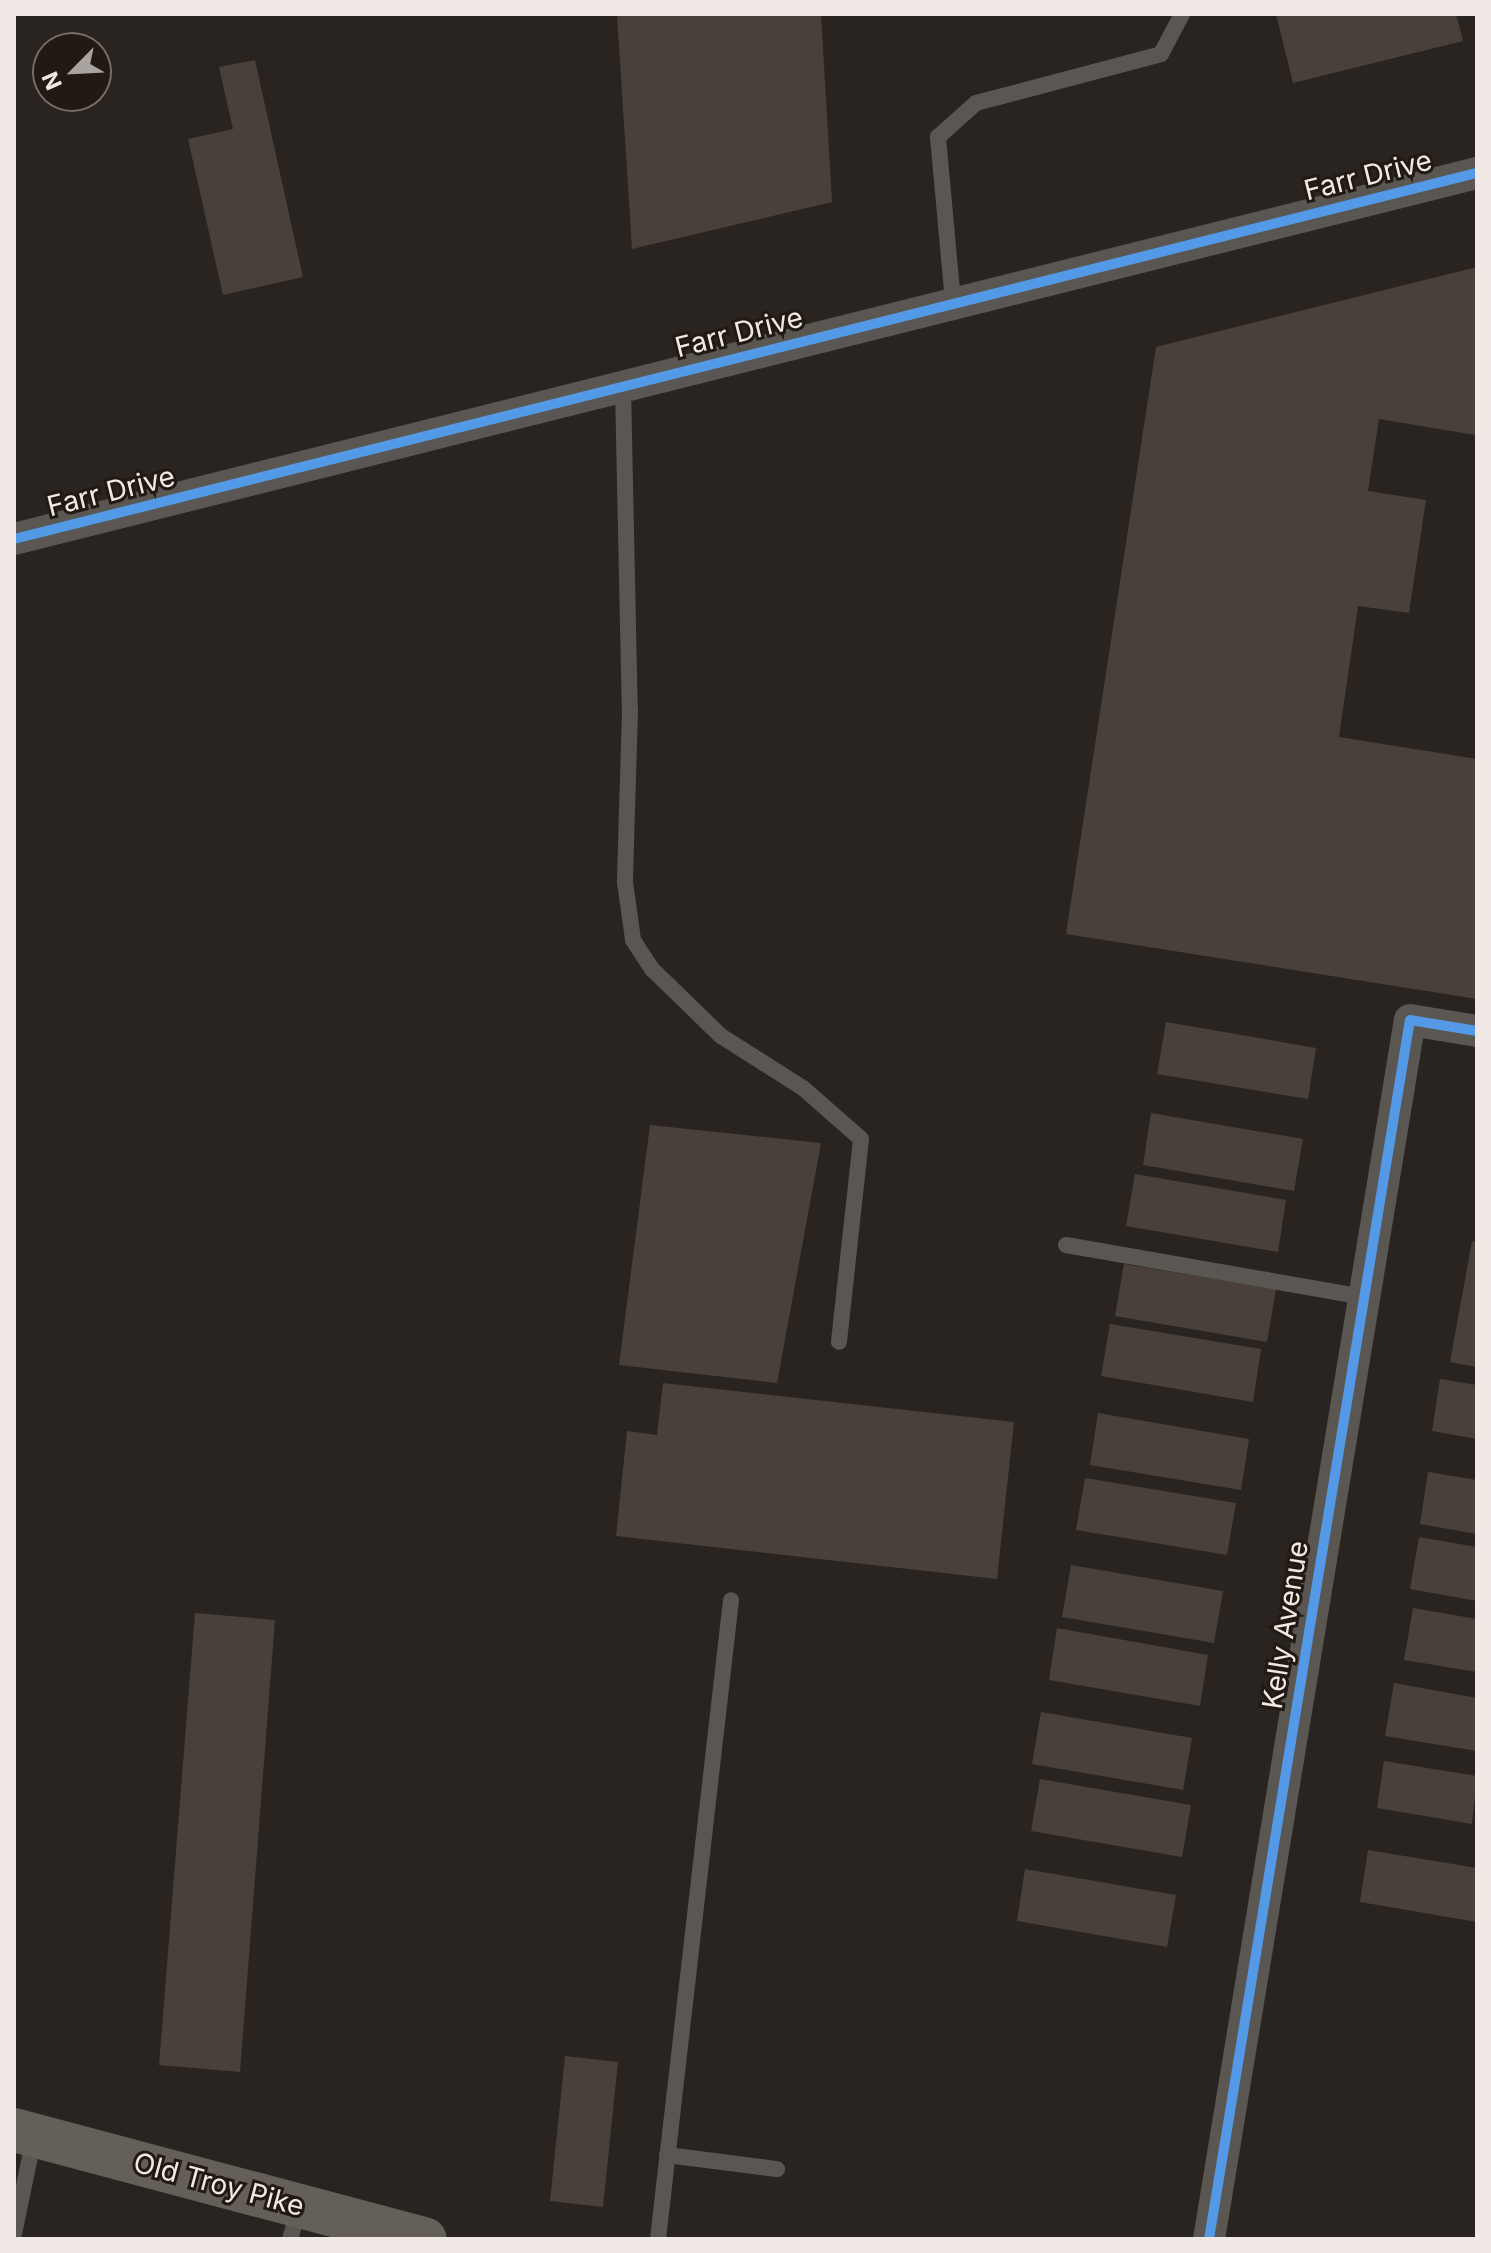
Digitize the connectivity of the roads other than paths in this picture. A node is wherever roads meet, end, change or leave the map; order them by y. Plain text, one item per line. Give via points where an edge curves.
1 (1182, 14) edge
2 (1477, 173) edge
3 (953, 302) junction
4 (623, 387) junction
5 (14, 539) edge
6 (1477, 1031) edge
7 (1066, 1245) dead end
8 (1364, 1297) junction
9 (839, 1342) dead end
10 (731, 1600) dead end
11 (24, 2133) edge
12 (667, 2155) junction
13 (777, 2169) dead end
14 (295, 2222) edge
15 (14, 2234) edge
16 (425, 2239) edge
17 (658, 2239) edge
18 (1209, 2239) edge

1 - 3 lane via 1161,54 976,103 938,137
2 - 3 street, Farr Drive
3 - 4 street, Farr Drive
4 - 5 street, Farr Drive
4 - 9 lane via 630,694 625,882 633,940 652,969 721,1036 803,1088 861,1139
6 - 8 street, Kelly Avenue via 1410,1020
7 - 8 lane
8 - 18 street, Kelly Avenue
10 - 12 lane
11 - 14 main road, Old Troy Pike
11 - 15 lane
12 - 13 lane
12 - 17 lane
14 - 16 main road, Old Troy Pike

